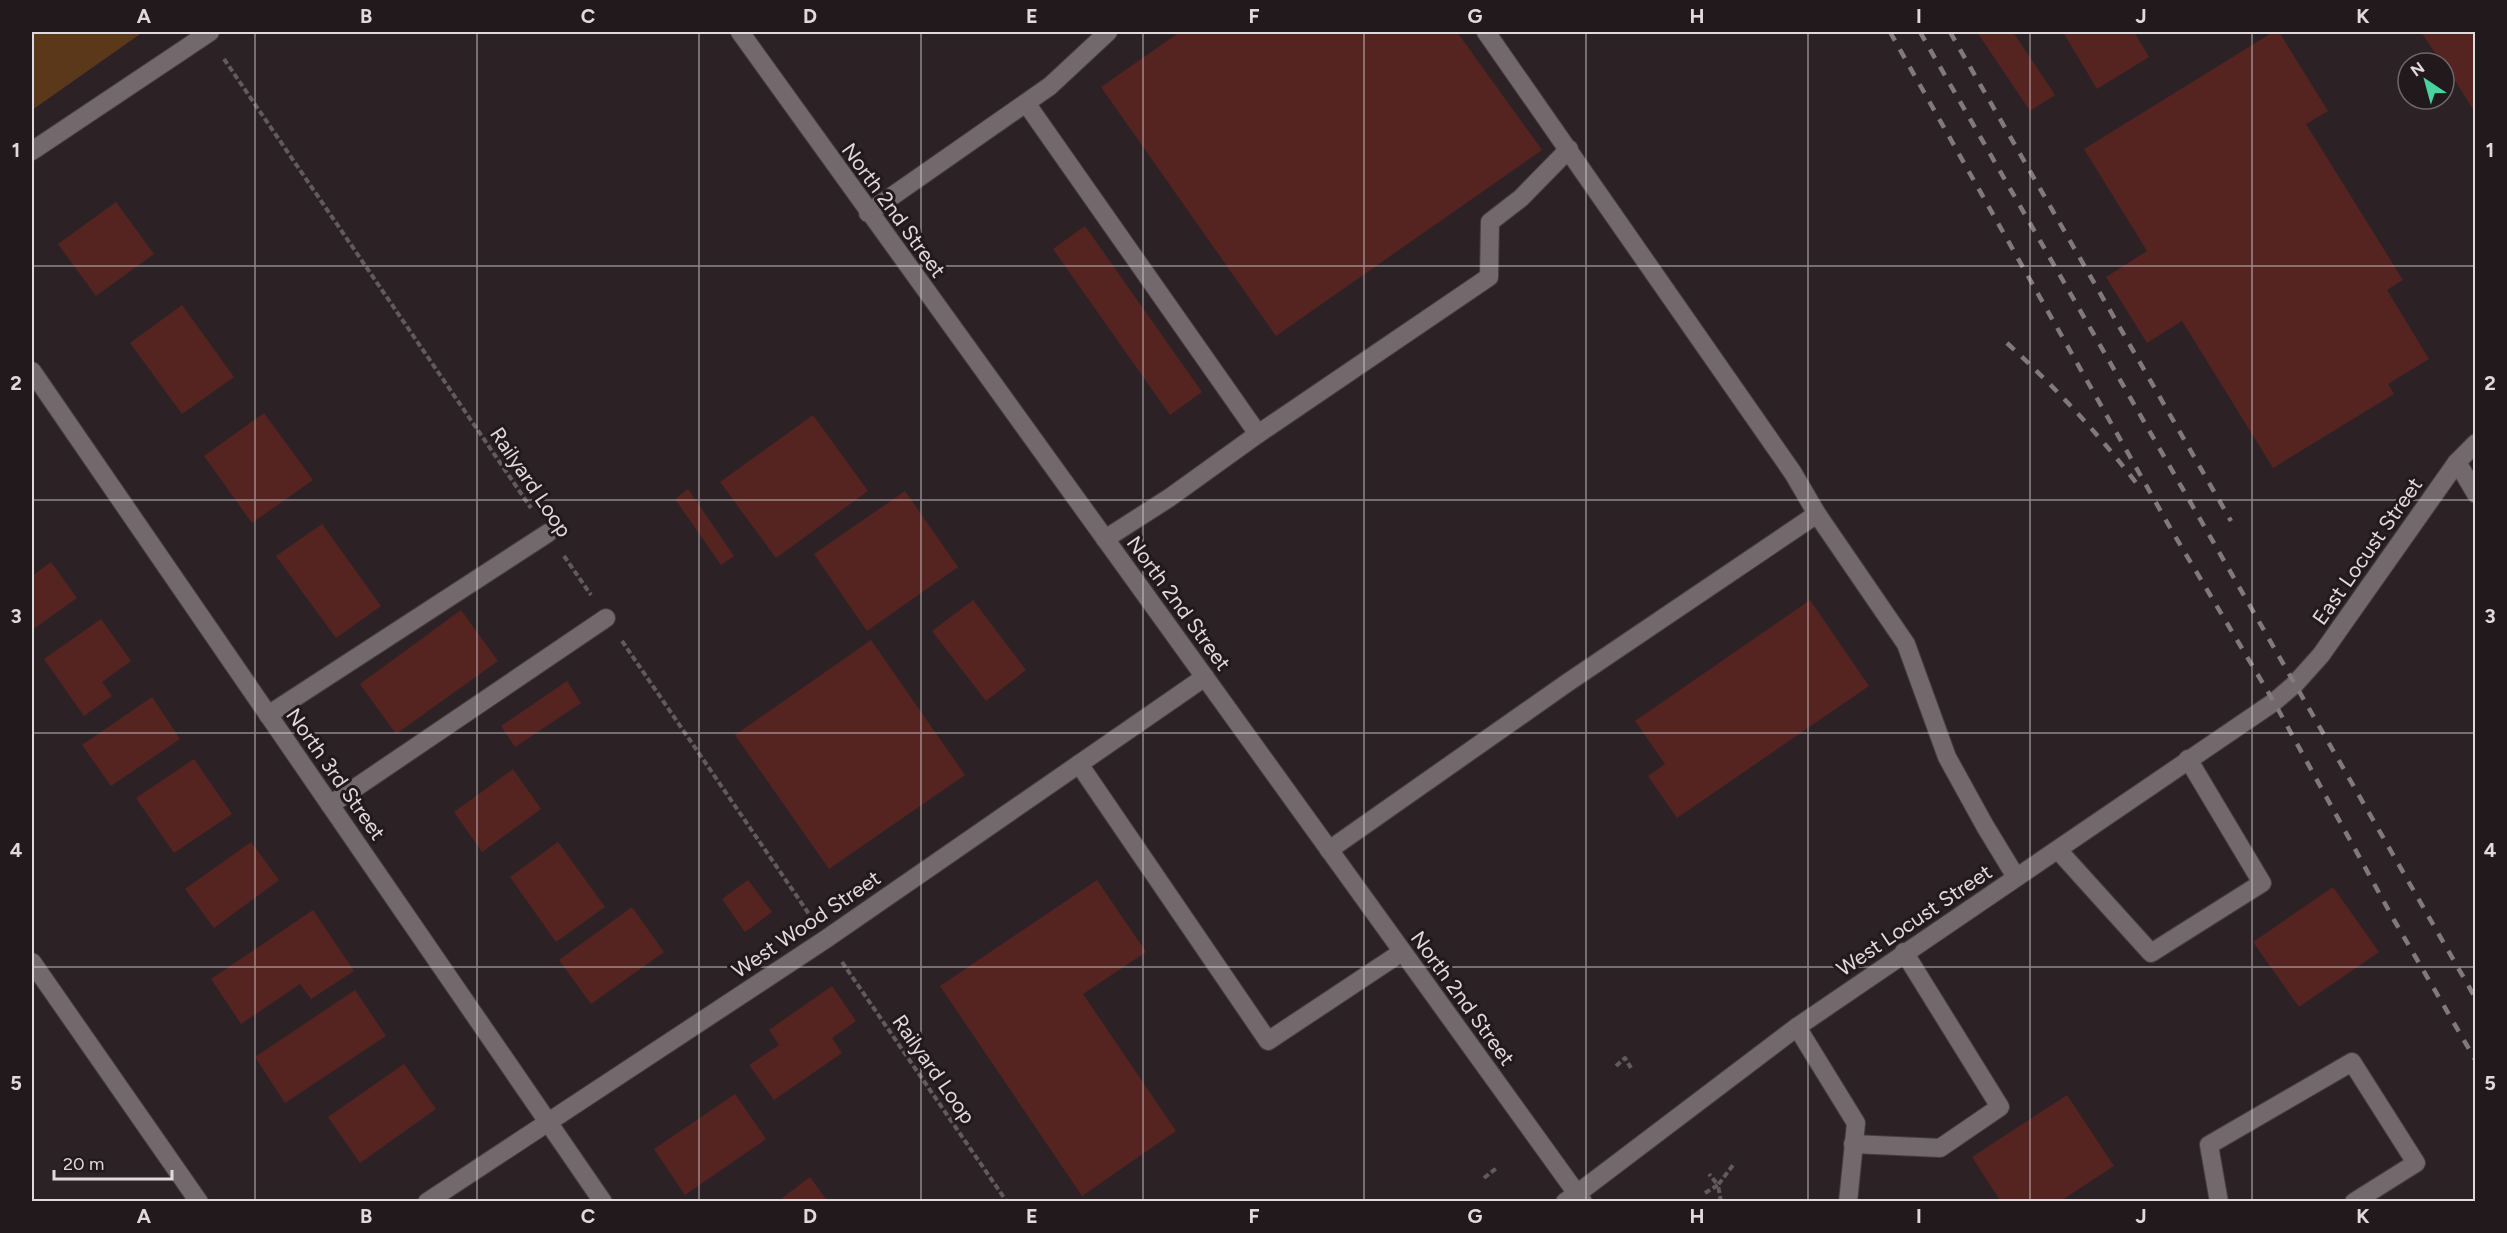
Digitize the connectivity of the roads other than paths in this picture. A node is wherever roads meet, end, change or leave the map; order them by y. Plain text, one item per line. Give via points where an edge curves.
1 (210, 32) edge
2 (740, 32) edge
3 (1108, 32) edge
4 (1486, 32) edge
5 (1026, 103) junction
6 (1569, 149) junction
7 (32, 151) edge
8 (868, 213) junction
9 (32, 371) edge
10 (1258, 434) junction
11 (2475, 443) edge
12 (2457, 462) junction
13 (2475, 494) edge
14 (1816, 514) junction
15 (548, 533) road end
16 (1104, 539) junction
17 (606, 618) road end
18 (1205, 677) junction
19 (2295, 684) joint
20 (268, 715) junction
21 (2188, 759) junction
22 (1079, 764) junction
23 (330, 805) junction
24 (1329, 850) junction
25 (2058, 850) junction
26 (2016, 878) junction
27 (1402, 952) junction
28 (1904, 952) junction
29 (32, 962) edge
30 (1797, 1027) junction
31 (548, 1123) junction
32 (1853, 1144) junction
33 (1575, 1199) edge
34 (199, 1202) edge
35 (427, 1202) edge
36 (603, 1202) edge
37 (1848, 1202) edge
38 (2219, 1202) edge
39 (2354, 1202) edge

1 - 7 main road
2 - 8 main road, North 2nd Street
3 - 5 main road
4 - 6 main road
5 - 8 main road
5 - 10 main road
6 - 10 main road via 1521,198 1490,222 1489,277
6 - 14 main road via 1793,473
8 - 16 main road, North 2nd Street
9 - 20 main road, North 3rd Street
10 - 16 main road
11 - 12 main road, East Locust Street
12 - 13 main road
12 - 19 main road, East Locust Street via 2321,655
14 - 24 main road
14 - 26 main road via 1905,644 1947,757
15 - 20 main road
16 - 18 main road, North 2nd Street
17 - 23 main road
18 - 22 main road, West Wood Street
18 - 24 main road, North 2nd Street
19 - 21 main road, West Locust Street
20 - 23 main road, North 3rd Street
21 - 25 main road, West Locust Street
21 - 25 main road via 2262,883 2151,953
22 - 27 main road via 1268,1041
22 - 31 main road, West Wood Street via 826,939
23 - 31 main road, North 3rd Street
24 - 27 main road, North 2nd Street
25 - 26 main road, West Locust Street
26 - 28 main road, West Locust Street
27 - 33 main road, North 2nd Street
28 - 30 main road, West Locust Street
28 - 32 main road via 2000,1107 1940,1148
29 - 34 main road
30 - 32 main road via 1856,1123
30 - 33 main road, West Locust Street
31 - 35 main road, West Wood Street
31 - 36 main road, North 3rd Street
32 - 37 main road
38 - 39 main road via 2209,1145 2352,1062 2416,1164

